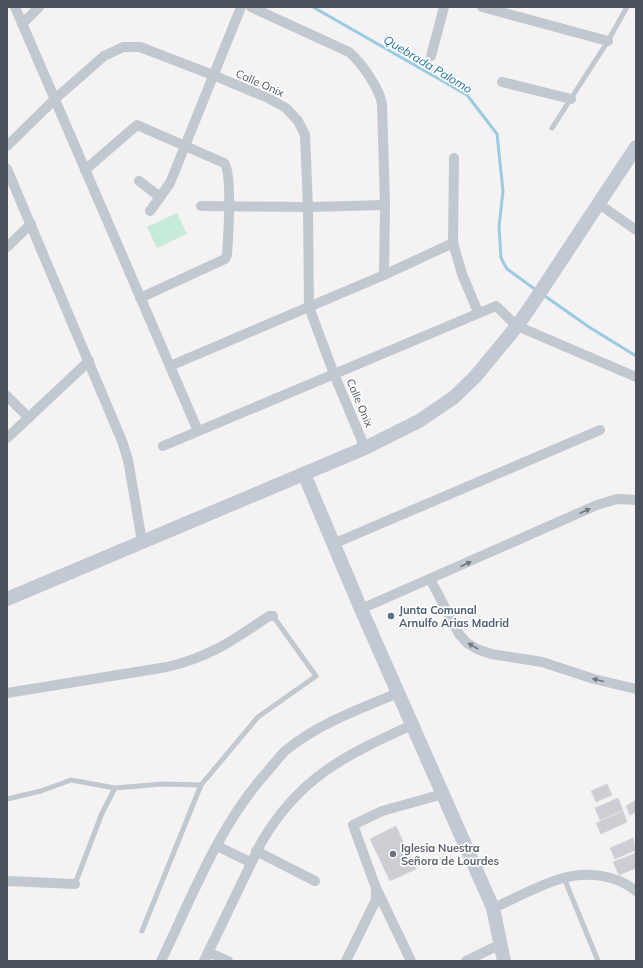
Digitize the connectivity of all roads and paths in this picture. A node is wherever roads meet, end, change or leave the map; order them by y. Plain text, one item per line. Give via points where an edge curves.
1 (14, 7) edge
2 (39, 7) edge
3 (241, 7) edge
4 (250, 7) edge
5 (444, 7) edge
6 (482, 7) edge
7 (627, 7) edge
8 (22, 24) junction
9 (608, 41) junction
10 (431, 56) dead end
11 (213, 75) junction
12 (502, 82) dead end
13 (55, 98) junction
14 (571, 99) junction
15 (552, 128) dead end
16 (185, 145) junction
17 (7, 146) edge
18 (636, 147) edge
19 (454, 158) dead end
20 (7, 169) edge
21 (85, 170) junction
22 (139, 181) dead end
23 (160, 197) junction
24 (599, 204) junction
25 (385, 205) junction
26 (201, 206) dead end
27 (229, 206) junction
28 (308, 207) junction
29 (150, 211) dead end
30 (31, 224) junction
31 (636, 230) edge
32 (453, 243) junction
33 (7, 247) edge
34 (384, 275) junction
35 (140, 298) junction
36 (309, 307) junction
37 (478, 312) junction
38 (517, 326) junction
39 (89, 361) junction
40 (170, 366) junction
41 (334, 374) junction
42 (636, 376) edge
43 (7, 396) edge
44 (29, 418) junction
45 (600, 430) dead end
46 (198, 431) junction
47 (7, 438) edge
48 (163, 446) dead end
49 (365, 448) junction
50 (304, 474) junction
51 (636, 500) edge
52 (142, 541) junction
53 (333, 544) junction
54 (430, 579) junction
55 (7, 599) edge
56 (361, 609) junction
57 (273, 616) joint
58 (636, 689) edge
59 (7, 693) edge
60 (398, 693) junction
61 (412, 725) junction
62 (201, 785) junction
63 (115, 788) junction
64 (443, 794) junction
65 (7, 799) edge
66 (217, 846) junction
67 (256, 851) junction
68 (250, 862) junction
69 (564, 878) junction
70 (7, 881) edge
71 (315, 881) dead end
72 (75, 884) joint
73 (376, 888) junction
74 (636, 891) edge
75 (493, 908) junction
76 (142, 931) dead end
77 (501, 944) junction
78 (206, 957) edge
79 (160, 961) edge
80 (228, 961) edge
81 (346, 961) edge
82 (411, 961) edge
83 (466, 961) edge
84 (504, 961) edge
85 (598, 961) edge

1 - 8 street
2 - 8 street
3 - 11 street
4 - 25 street via 349,52 359,62 381,98
5 - 10 street
6 - 9 street
7 - 9 lane
8 - 13 street
9 - 14 lane
11 - 13 street, Calle Onix via 140,47 123,47 104,56
11 - 16 street
11 - 28 street, Calle Onix via 286,108 298,121 305,136
12 - 14 street
13 - 17 street, Calle Onix
13 - 21 street
14 - 15 lane
16 - 21 street via 137,125
16 - 23 street via 170,183
16 - 27 street via 226,165
18 - 24 street
19 - 32 street
20 - 30 street
21 - 35 street
22 - 23 street
23 - 29 street
24 - 31 street
24 - 38 street
25 - 28 street
25 - 34 street
26 - 27 street
27 - 28 street
27 - 35 street via 225,259
28 - 36 street, Calle Onix
30 - 33 street
30 - 39 street
32 - 34 street
32 - 37 street via 462,274
34 - 36 street
35 - 40 street
36 - 40 street
36 - 41 street, Calle Onix
37 - 38 street via 496,306
37 - 41 street
38 - 42 street
38 - 49 street via 475,377 452,398 419,421
39 - 44 street
39 - 52 street via 128,460
40 - 46 street
41 - 46 street
41 - 49 street, Calle Onix
43 - 44 street
44 - 47 street
45 - 53 street
46 - 48 street
49 - 50 street
50 - 52 street
50 - 53 street
54 -> 51 street via 597,505 617,499
52 - 55 street
53 - 56 street
54 - 56 street
58 -> 54 street via 542,662 491,654 477,649 459,634
56 - 60 street
57 - 59 street via 269,616 210,654 185,662
57 - 62 lane via 316,676 258,716
60 - 61 street
60 - 66 street via 339,718 284,752 252,789
61 - 64 street
61 - 67 street via 365,746 319,774 296,794
62 - 63 lane via 162,784
62 - 76 lane
63 - 65 lane via 71,780 41,791
63 - 72 lane via 102,813
64 - 73 street via 382,811 353,825
64 - 75 street
66 - 68 street
66 - 79 street
67 - 68 street
67 - 71 street
68 - 78 street
69 - 74 street via 595,875 616,879
69 - 75 street
69 - 85 lane
70 - 72 street
73 - 81 street via 376,900
73 - 82 street
75 - 77 street
77 - 83 street
77 - 84 street
78 - 80 street

